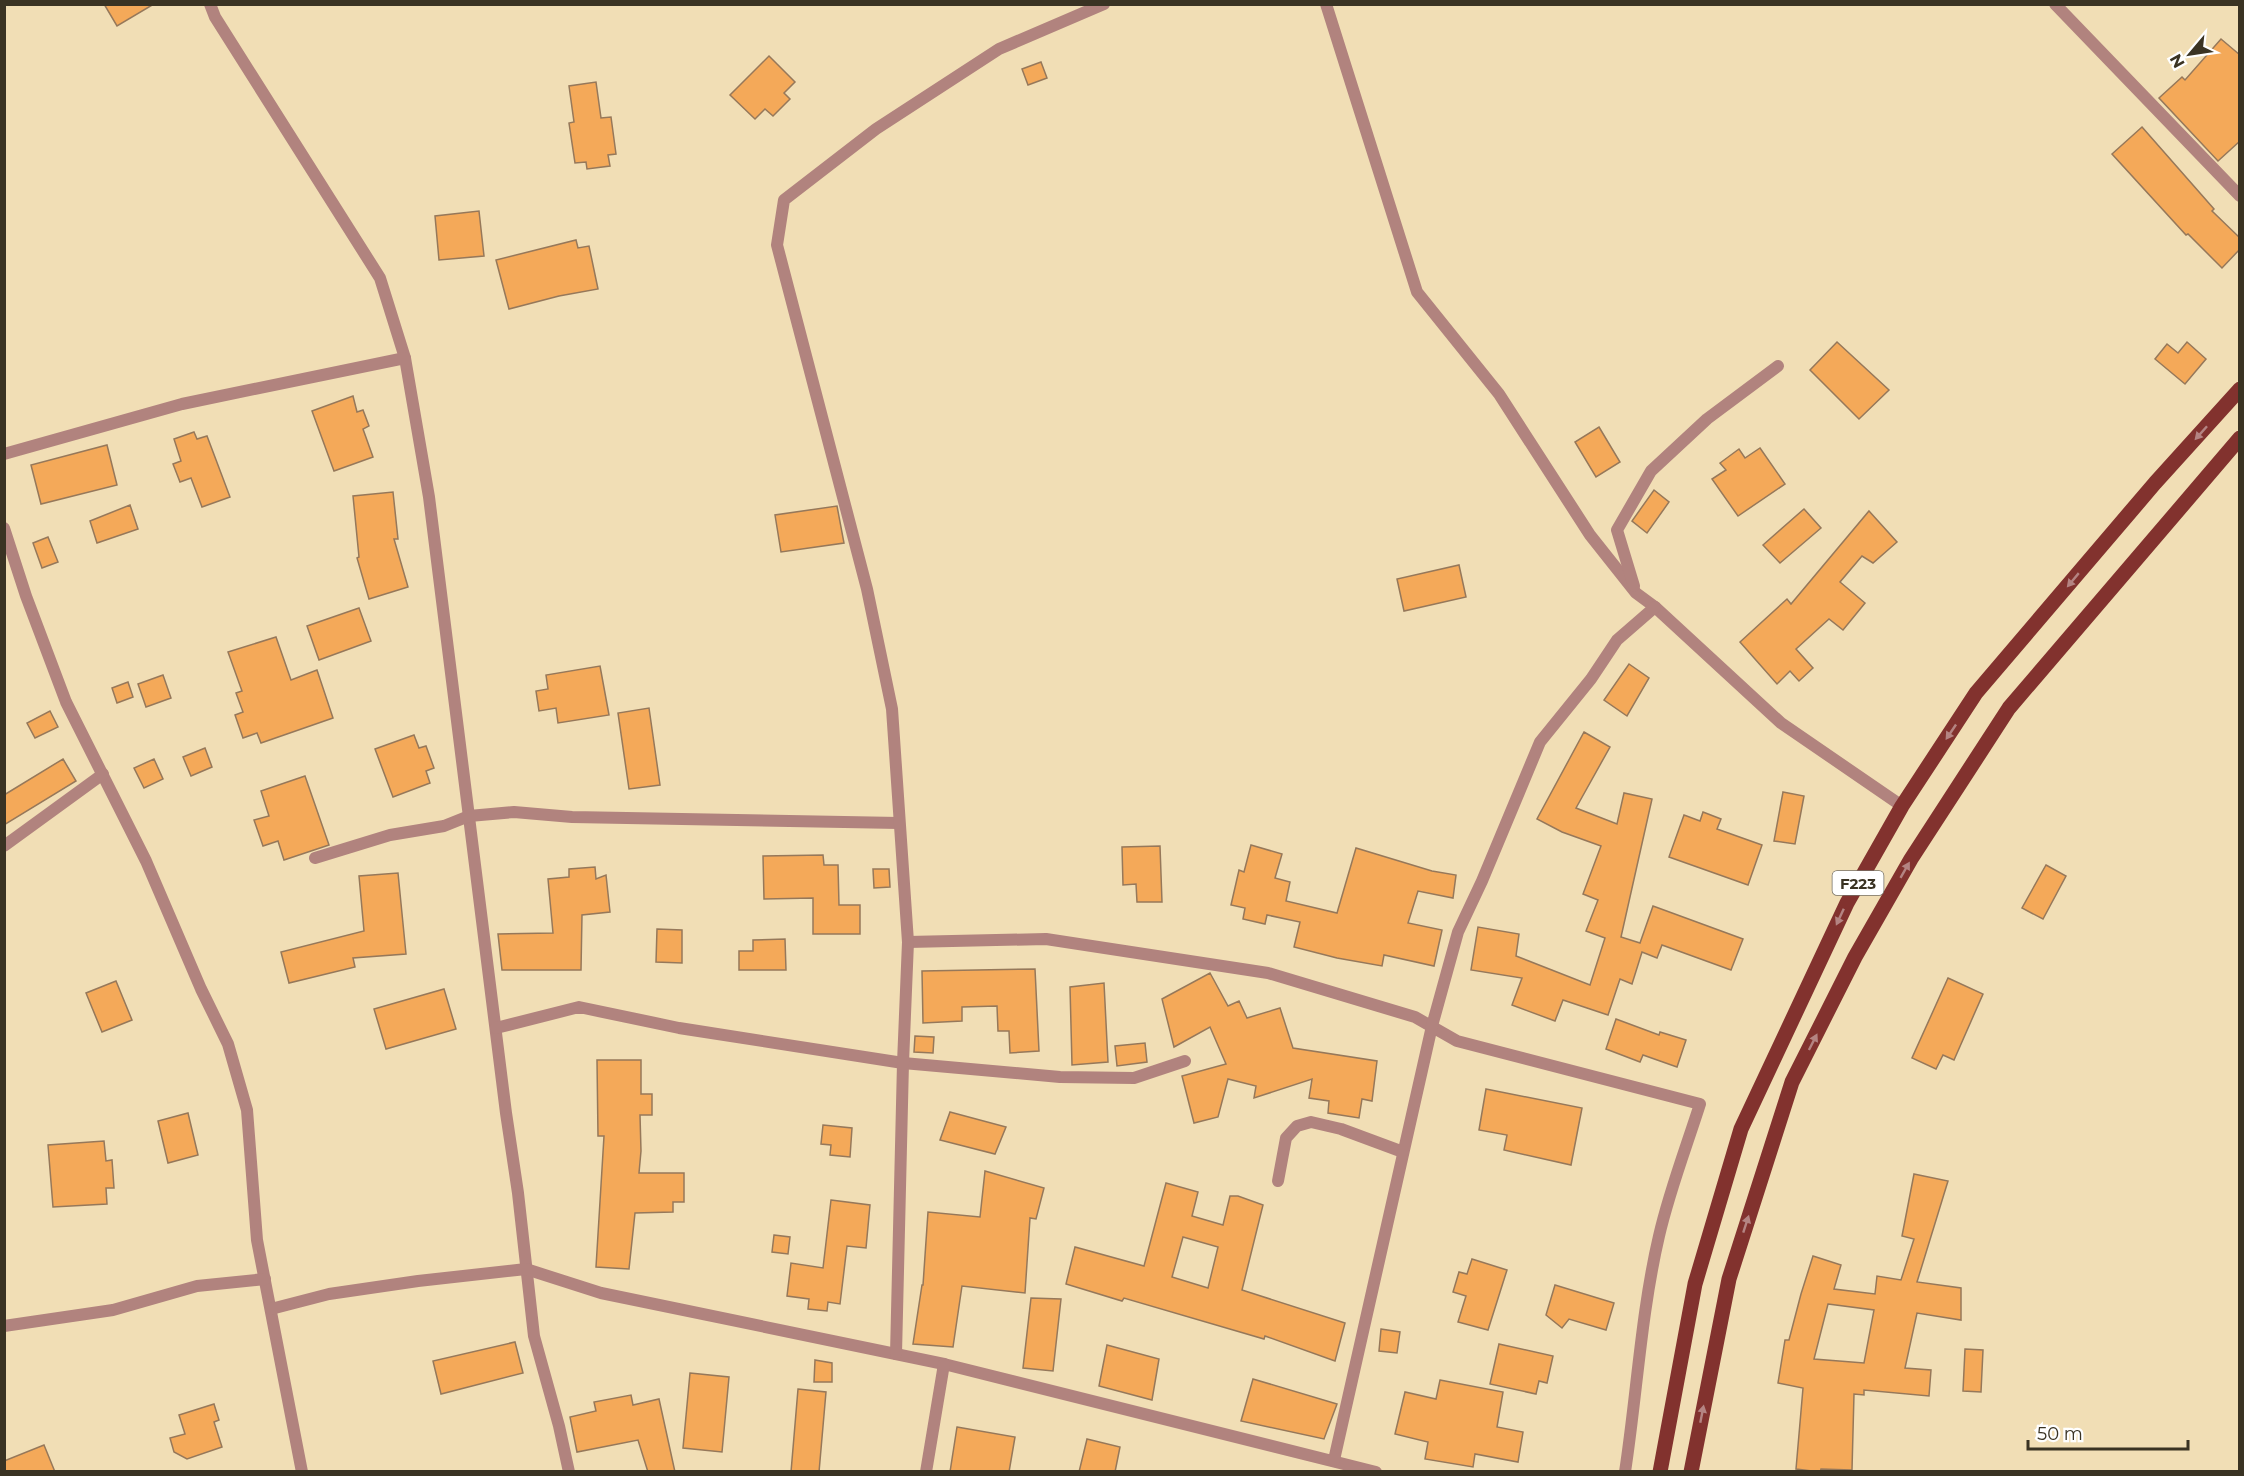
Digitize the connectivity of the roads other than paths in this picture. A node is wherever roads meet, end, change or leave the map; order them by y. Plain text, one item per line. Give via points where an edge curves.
1 (210, 4) edge
2 (1104, 4) edge
3 (1326, 4) edge
4 (2055, 4) edge
5 (2240, 196) edge
6 (405, 358) junction
7 (1778, 366) dead end
8 (2240, 389) edge
9 (2240, 438) edge
10 (4, 454) edge
11 (4, 528) edge
12 (1636, 593) junction
13 (1655, 607) junction
14 (103, 774) junction
15 (1902, 806) junction
16 (469, 816) junction
17 (899, 823) junction
18 (4, 846) edge
19 (315, 858) dead end
20 (908, 942) junction
21 (1432, 1026) junction
22 (495, 1028) junction
23 (1185, 1060) dead end
24 (903, 1063) junction
25 (1403, 1152) junction
26 (1278, 1181) dead end
27 (526, 1269) junction
28 (265, 1279) junction
29 (270, 1309) junction
30 (4, 1326) edge
31 (896, 1354) junction
32 (944, 1364) junction
33 (1334, 1460) junction
34 (302, 1472) edge
35 (569, 1472) edge
36 (926, 1472) edge
37 (1376, 1472) edge
38 (1625, 1472) edge
39 (1660, 1472) edge
40 (1691, 1472) edge

1 - 6 street via 380,278
2 - 17 street via 999,49 876,129 784,200 777,245 872,611 892,709
3 - 12 street via 1417,292 1499,394 1590,535
4 - 5 street
6 - 10 street via 182,404
6 - 16 street via 429,497
7 - 12 street via 1707,419 1651,471 1617,530
8 -> 15 main road, F223 via 1976,693
40 -> 9 main road, F223 via 1728,1279 1792,1082 1855,957 1911,860 2009,708
11 - 14 street via 66,702
12 - 13 street
13 - 15 street via 1781,723
13 - 21 street via 1617,640 1540,742 1458,932
14 - 18 street
14 - 28 street via 228,1044 247,1110 257,1240
15 -> 39 main road, F223 via 1847,903 1741,1129 1695,1284
16 - 17 street via 514,812 572,817
16 - 19 street via 444,826 390,835
16 - 22 street
17 - 20 street
20 - 21 street via 1046,939 1268,973 1415,1017
20 - 24 street
21 - 25 street
21 - 38 street via 1457,1041 1700,1104 1659,1235 1642,1324
22 - 24 street via 579,1007 679,1028
22 - 27 street
23 - 24 street via 1134,1078 1060,1077
24 - 31 street
25 - 26 street via 1311,1122 1297,1126 1286,1138
25 - 33 street
27 - 29 street via 329,1294
27 - 31 street via 601,1293
27 - 35 street via 534,1336
28 - 29 street
28 - 30 street via 197,1286 113,1310
29 - 34 street
31 - 32 street
32 - 33 street
32 - 36 street
33 - 37 street

